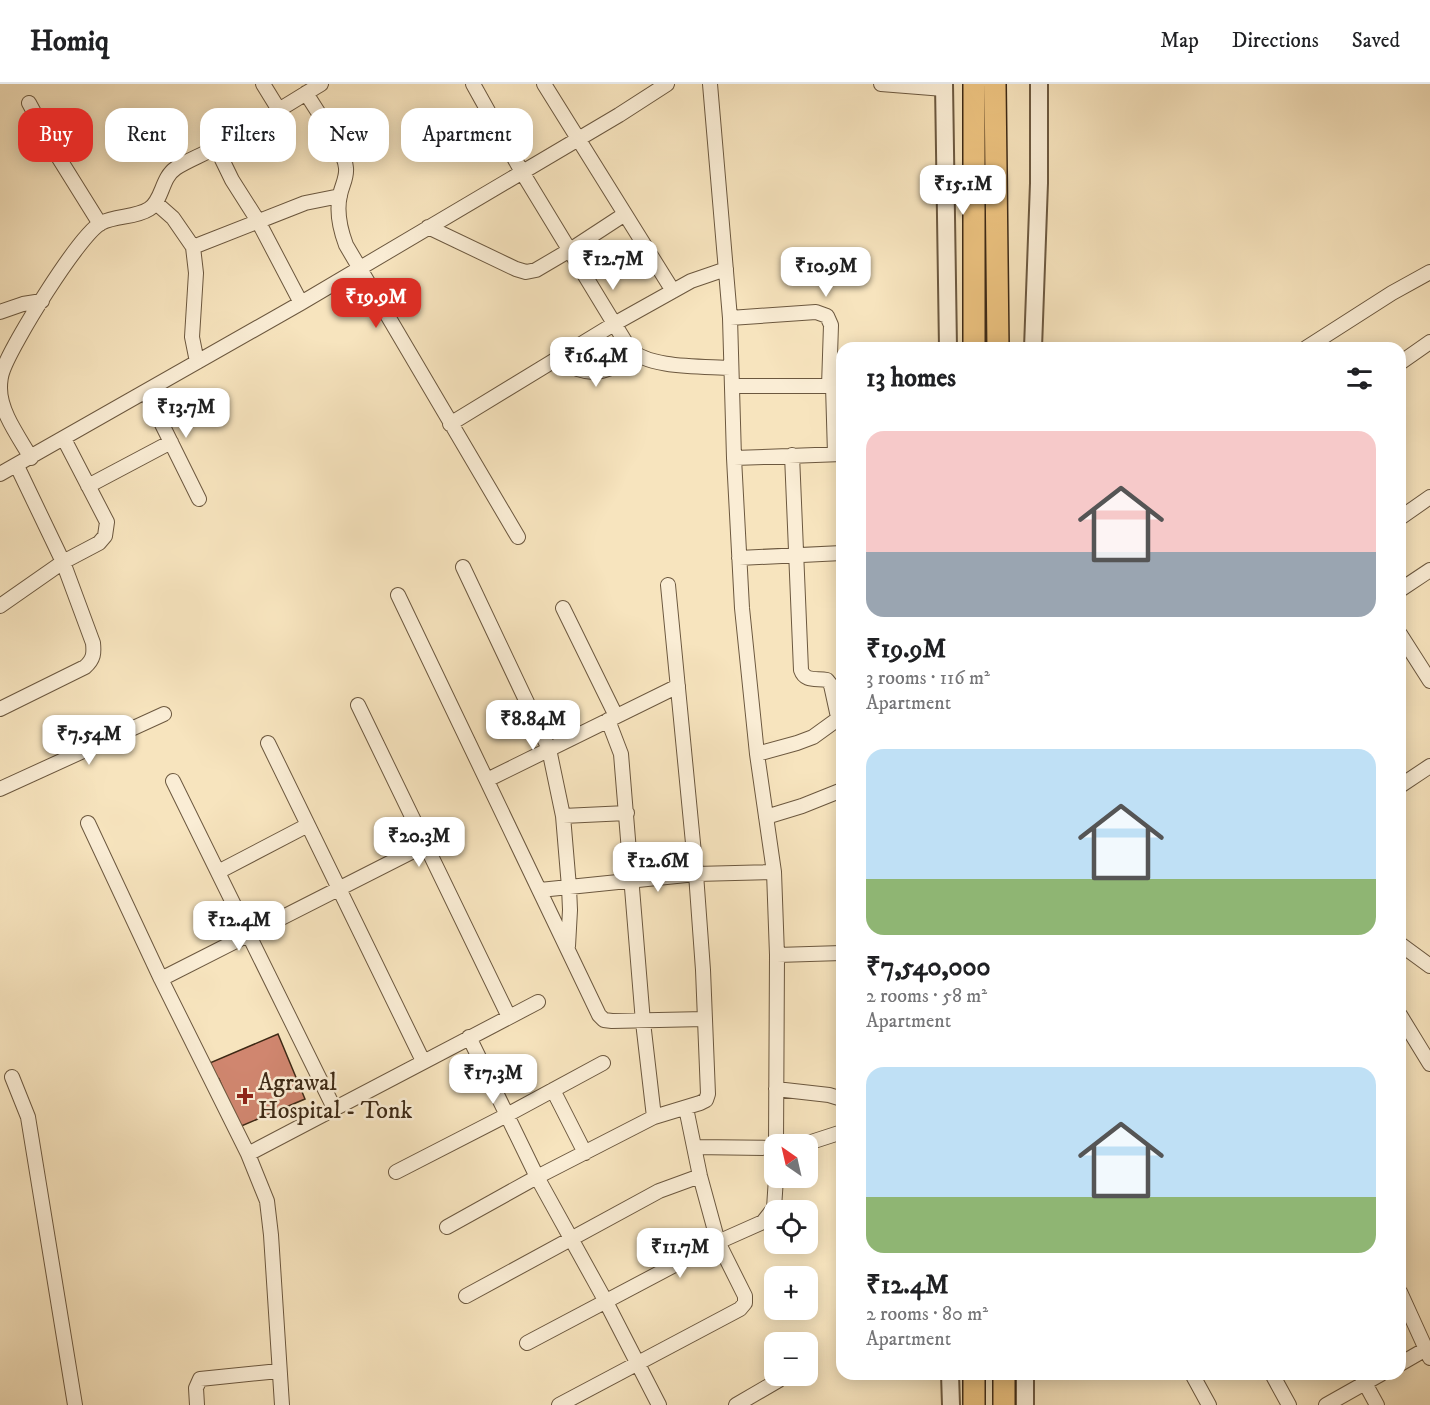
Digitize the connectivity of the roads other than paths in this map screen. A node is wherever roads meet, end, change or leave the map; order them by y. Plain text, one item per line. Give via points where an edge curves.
1 (262, 84) edge
2 (321, 84) edge
3 (473, 84) edge
4 (544, 84) edge
5 (667, 84) edge
6 (710, 84) edge
7 (880, 84) edge
8 (974, 84) edge
9 (995, 84) edge
10 (1039, 84) edge
11 (944, 87) edge
12 (306, 93) junction
13 (29, 103) dead end
14 (278, 108) edge
15 (282, 108) edge
16 (579, 138) junction
17 (200, 155) edge
18 (223, 162) edge
19 (522, 172) junction
20 (340, 196) junction
21 (156, 203) junction
22 (625, 213) junction
23 (258, 221) junction
24 (100, 224) junction
25 (428, 227) junction
26 (193, 246) junction
27 (570, 250) junction
28 (360, 268) junction
29 (726, 269) junction
30 (1430, 272) edge
31 (673, 291) junction
32 (42, 301) junction
33 (301, 303) junction
34 (0, 312) edge
35 (729, 318) junction
36 (614, 324) junction
37 (948, 342) edge
38 (974, 342) edge
39 (998, 342) edge
40 (1033, 342) edge
41 (1315, 342) edge
42 (1430, 342) edge
43 (636, 356) junction
44 (556, 359) junction
45 (1406, 359) edge
46 (197, 362) junction
47 (731, 368) junction
48 (732, 386) junction
49 (835, 386) edge
50 (146, 392) junction
51 (836, 409) edge
52 (450, 423) junction
53 (64, 439) junction
54 (171, 442) junction
55 (836, 454) edge
56 (792, 455) junction
57 (31, 458) junction
58 (734, 458) junction
59 (17, 466) junction
60 (0, 474) edge
61 (88, 486) junction
62 (1430, 497) edge
63 (199, 499) dead end
64 (1406, 514) edge
65 (518, 537) dead end
66 (836, 553) edge
67 (797, 555) junction
68 (739, 558) junction
69 (63, 562) junction
70 (463, 567) dead end
71 (1430, 570) edge
72 (668, 585) dead end
73 (1406, 586) edge
74 (398, 595) dead end
75 (0, 606) edge
76 (563, 608) dead end
77 (1406, 640) edge
78 (1424, 660) edge
79 (1430, 681) edge
80 (678, 686) junction
81 (836, 704) edge
82 (358, 705) dead end
83 (0, 709) edge
84 (164, 714) dead end
85 (612, 718) junction
86 (836, 718) edge
87 (268, 743) dead end
88 (549, 749) junction
89 (757, 754) junction
90 (1430, 766) edge
91 (487, 780) junction
92 (173, 781) dead end
93 (1406, 782) edge
94 (0, 789) edge
95 (836, 792) edge
96 (627, 813) junction
97 (563, 816) junction
98 (766, 817) junction
99 (88, 823) dead end
100 (308, 825) junction
101 (425, 845) junction
102 (218, 872) junction
103 (774, 872) junction
104 (696, 873) junction
105 (633, 880) junction
106 (569, 887) junction
107 (339, 889) junction
108 (540, 890) junction
109 (248, 935) junction
110 (568, 946) junction
111 (1406, 948) edge
112 (836, 953) edge
113 (777, 955) junction
114 (1430, 966) edge
115 (161, 979) junction
116 (538, 1002) dead end
117 (509, 1017) junction
118 (705, 1020) junction
119 (643, 1022) junction
120 (1406, 1025) edge
121 (469, 1037) junction
122 (423, 1061) junction
123 (603, 1063) dead end
124 (1430, 1064) edge
125 (12, 1077) dead end
126 (776, 1089) junction
127 (553, 1090) junction
128 (836, 1097) edge
129 (334, 1108) junction
130 (686, 1108) junction
131 (507, 1115) junction
132 (654, 1117) junction
133 (775, 1134) edge
134 (836, 1134) edge
135 (818, 1140) edge
136 (764, 1146) edge
137 (694, 1147) junction
138 (585, 1153) junction
139 (248, 1154) junction
140 (396, 1172) dead end
141 (700, 1176) junction
142 (537, 1177) junction
143 (776, 1188) edge
144 (447, 1227) dead end
145 (571, 1238) junction
146 (718, 1242) junction
147 (466, 1296) dead end
148 (605, 1300) junction
149 (1406, 1305) edge
150 (527, 1343) dead end
151 (1428, 1353) edge
152 (1406, 1362) edge
153 (637, 1363) junction
154 (279, 1371) junction
155 (950, 1380) edge
156 (974, 1380) edge
157 (1004, 1380) edge
158 (1025, 1380) edge
159 (1195, 1380) edge
160 (1275, 1380) edge
161 (1360, 1380) edge
162 (1364, 1380) edge
163 (769, 1386) edge
164 (75, 1405) edge
165 (197, 1405) edge
166 (282, 1405) edge
167 (559, 1405) edge
168 (659, 1405) edge
169 (736, 1405) edge
170 (951, 1405) edge
171 (974, 1405) edge
172 (1004, 1405) edge
173 (1025, 1405) edge
174 (1209, 1405) edge
175 (1289, 1405) edge
176 (1326, 1405) edge
177 (1377, 1405) edge

1 - 14 street
2 - 12 street
3 - 19 street
4 - 16 street
5 - 16 street
6 - 29 street
7 - 11 street
8 - 38 highway
9 - 39 highway
10 - 40 street
11 - 37 street
12 - 15 street
12 - 20 street via 346,165
13 - 24 street
16 - 19 street
16 - 22 street
17 - 21 street via 170,174
18 - 23 street
19 - 25 street
19 - 27 street
20 - 23 street via 305,203
20 - 28 street via 340,230
21 - 24 street via 137,214
21 - 26 street via 173,218
22 - 27 street
22 - 31 street
23 - 26 street
23 - 33 street
24 - 32 street via 78,245
25 - 27 street via 526,272
25 - 28 street
26 - 46 street via 196,273 192,337
27 - 36 street
28 - 33 street
28 - 52 street
29 - 31 street
29 - 35 street
30 - 41 street
31 - 36 street
32 - 34 street
32 - 57 street via 10,353 0,388 5,411
33 - 46 street
35 - 47 street
35 - 49 street via 816,312 826,316 831,325
36 - 43 street
36 - 44 street
42 - 45 street
43 - 44 street via 597,372 582,372
43 - 47 street via 653,362
44 - 52 street
46 - 50 street
47 - 48 street
48 - 49 street
48 - 58 street
49 - 51 street
50 - 53 street
50 - 54 street
52 - 65 street
53 - 57 street
53 - 61 street
54 - 61 street
54 - 63 street
55 - 56 street
56 - 58 street
56 - 67 street
57 - 59 street
58 - 68 street
59 - 60 street
59 - 69 street
61 - 69 street via 107,531 99,543
62 - 64 street
66 - 67 street
67 - 68 street
67 - 81 street via 802,676 827,680
68 - 89 street
69 - 75 street
69 - 83 street via 93,643 92,661
70 - 88 street
71 - 73 street
72 - 80 street
74 - 91 street
76 - 85 street
77 - 78 street
78 - 79 street
80 - 85 street
80 - 104 street
82 - 101 street
84 - 94 street
85 - 88 street
85 - 96 street via 621,754
86 - 89 street via 813,737
87 - 100 street
88 - 91 street
88 - 97 street
89 - 98 street
90 - 93 street
91 - 108 street
92 - 102 street
95 - 98 street
96 - 97 street
96 - 105 street
97 - 106 street
98 - 103 street
99 - 115 street
100 - 102 street
100 - 107 street
101 - 107 street
101 - 117 street
102 - 109 street
103 - 104 street
103 - 113 street
104 - 105 street
104 - 118 street
105 - 106 street
105 - 119 street
106 - 108 street
106 - 110 street
107 - 109 street
107 - 122 street
108 - 110 street
109 - 115 street
109 - 129 street
110 - 119 street via 604,1020
111 - 114 street
112 - 113 street
113 - 126 street
115 - 139 street
116 - 117 street
117 - 121 street
118 - 119 street
118 - 130 street via 708,1094 706,1100
119 - 132 street
120 - 124 street
121 - 122 street
121 - 131 street
122 - 129 street
123 - 127 street
125 - 164 street via 28,1118
126 - 128 street
126 - 133 street
127 - 131 street
127 - 138 street
129 - 139 street
130 - 132 street
130 - 137 street
131 - 140 street
131 - 142 street
132 - 138 street
134 - 135 street
136 - 137 street
137 - 141 street
138 - 142 street
139 - 154 street via 267,1201
141 - 145 street via 659,1191
141 - 146 street
142 - 144 street
142 - 145 street
143 - 146 street via 774,1208 763,1222
145 - 147 street
145 - 148 street
146 - 148 street
146 - 153 street via 745,1303
148 - 150 street
148 - 153 street
149 - 151 street
151 - 152 street
153 - 167 street
153 - 168 street
154 - 165 street via 200,1378
154 - 166 street
155 - 170 street
156 - 171 highway
157 - 172 highway
158 - 173 street
159 - 174 street
160 - 175 street
161 - 176 street
162 - 177 street
163 - 169 street

